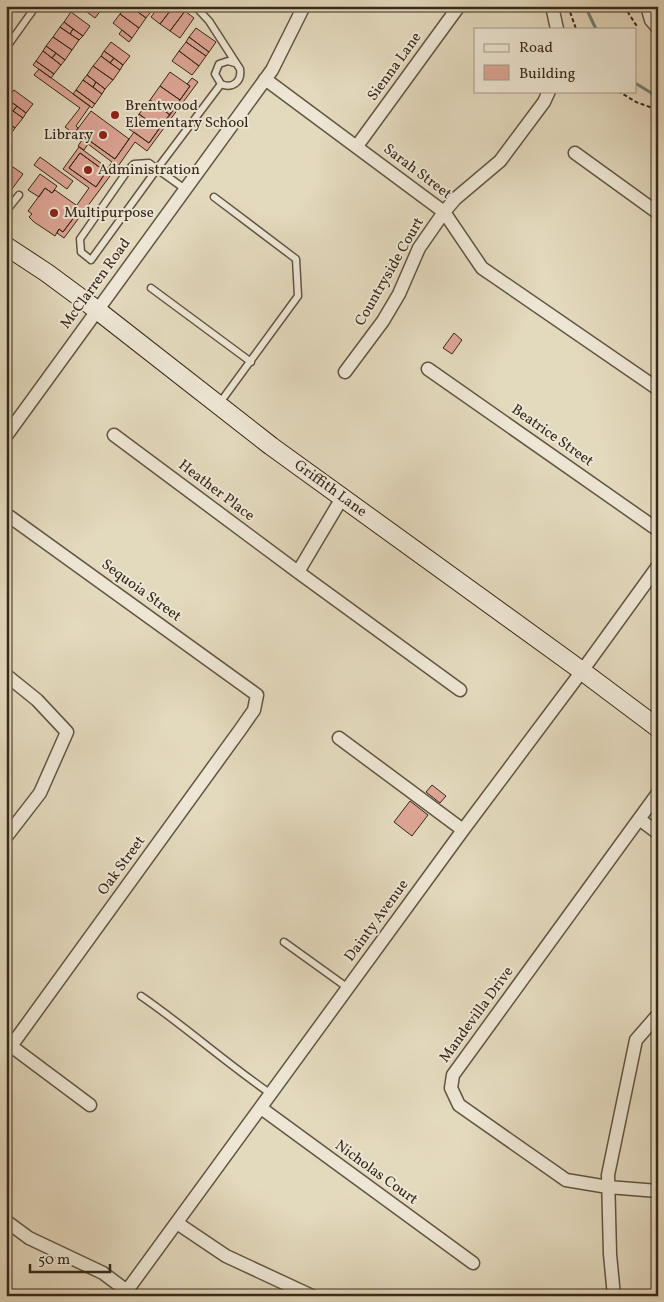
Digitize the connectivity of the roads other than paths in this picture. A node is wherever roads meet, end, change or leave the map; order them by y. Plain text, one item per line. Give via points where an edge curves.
1 (36, 6) edge
2 (195, 6) edge
3 (304, 6) edge
4 (459, 6) edge
5 (552, 6) edge
6 (647, 6) edge
7 (655, 24) edge
8 (557, 28) edge
9 (6, 48) edge
10 (235, 62) junction
11 (266, 79) junction
12 (221, 84) junction
13 (549, 92) edge
14 (357, 146) junction
15 (575, 154) dead end
16 (157, 170) junction
17 (185, 189) junction
18 (19, 195) dead end
19 (214, 197) dead end
20 (6, 211) edge
21 (444, 212) junction
22 (658, 214) edge
23 (6, 246) edge
24 (151, 288) dead end
25 (97, 310) junction
26 (251, 362) junction
27 (428, 369) dead end
28 (345, 372) dead end
29 (658, 389) edge
30 (218, 405) junction
31 (114, 435) dead end
32 (6, 436) edge
33 (342, 498) junction
34 (6, 514) edge
35 (658, 530) edge
36 (658, 566) edge
37 (298, 572) junction
38 (582, 671) junction
39 (6, 675) edge
40 (460, 690) dead end
41 (257, 695) joint
42 (658, 728) edge
43 (339, 738) dead end
44 (658, 793) edge
45 (639, 819) junction
46 (463, 830) junction
47 (8, 832) edge
48 (658, 833) edge
49 (284, 942) dead end
50 (348, 988) junction
51 (141, 996) dead end
52 (656, 1017) dead end
53 (9, 1050) edge
54 (271, 1094) junction
55 (90, 1105) dead end
56 (261, 1108) junction
57 (608, 1187) junction
58 (656, 1191) edge
59 (6, 1221) edge
60 (177, 1223) junction
61 (473, 1264) dead end
62 (125, 1293) edge
63 (309, 1295) edge
64 (614, 1296) edge

1 - 9 lane
2 - 10 lane via 209,21
3 - 11 street, McClarren Road
4 - 14 street, Sienna Lane
5 - 8 street
6 - 7 street
10 - 12 lane via 219,64 215,74
10 - 12 lane via 240,69 238,81 231,86
11 - 14 street, Sarah Street
11 - 17 street, McClarren Road
12 - 16 lane
13 - 21 street, Countryside Court via 500,161
14 - 21 street, Sarah Street
15 - 22 street
16 - 16 lane via 148,163 134,164 128,170 80,240 81,252 91,260
16 - 17 lane
17 - 25 street, McClarren Road
18 - 20 lane
19 - 26 lane via 296,259 298,296
21 - 28 street, Countryside Court via 419,248 391,307
21 - 29 street, Sarah Street via 482,268
23 - 25 street, Griffith Lane
24 - 26 lane
25 - 30 street, Griffith Lane
25 - 32 street, McClarren Road
26 - 30 lane
27 - 35 street, Beatrice Street
30 - 33 street, Griffith Lane
31 - 37 street, Heather Place
33 - 37 street
33 - 38 street, Griffith Lane
34 - 41 street, Sequoia Street
36 - 38 street, Dainty Avenue
37 - 40 street, Heather Place
38 - 42 street, Griffith Lane
38 - 46 street, Dainty Avenue
39 - 47 street via 37,700 66,732 40,793
41 - 53 street, Oak Street via 254,710
43 - 46 street
44 - 45 street, Mandevilla Drive
45 - 48 street
45 - 57 street, Mandevilla Drive via 453,1075 451,1088 459,1105 566,1180
46 - 50 street, Dainty Avenue
49 - 50 lane
50 - 54 street, Dainty Avenue
51 - 54 lane
52 - 57 street via 636,1040
53 - 55 street
54 - 56 street, Dainty Avenue
56 - 60 street, Dainty Avenue
56 - 61 street, Nicholas Court
57 - 58 street, Mandevilla Drive
57 - 64 street
59 - 62 street via 29,1238 103,1273
60 - 62 street, Dainty Avenue
60 - 63 street via 226,1256

